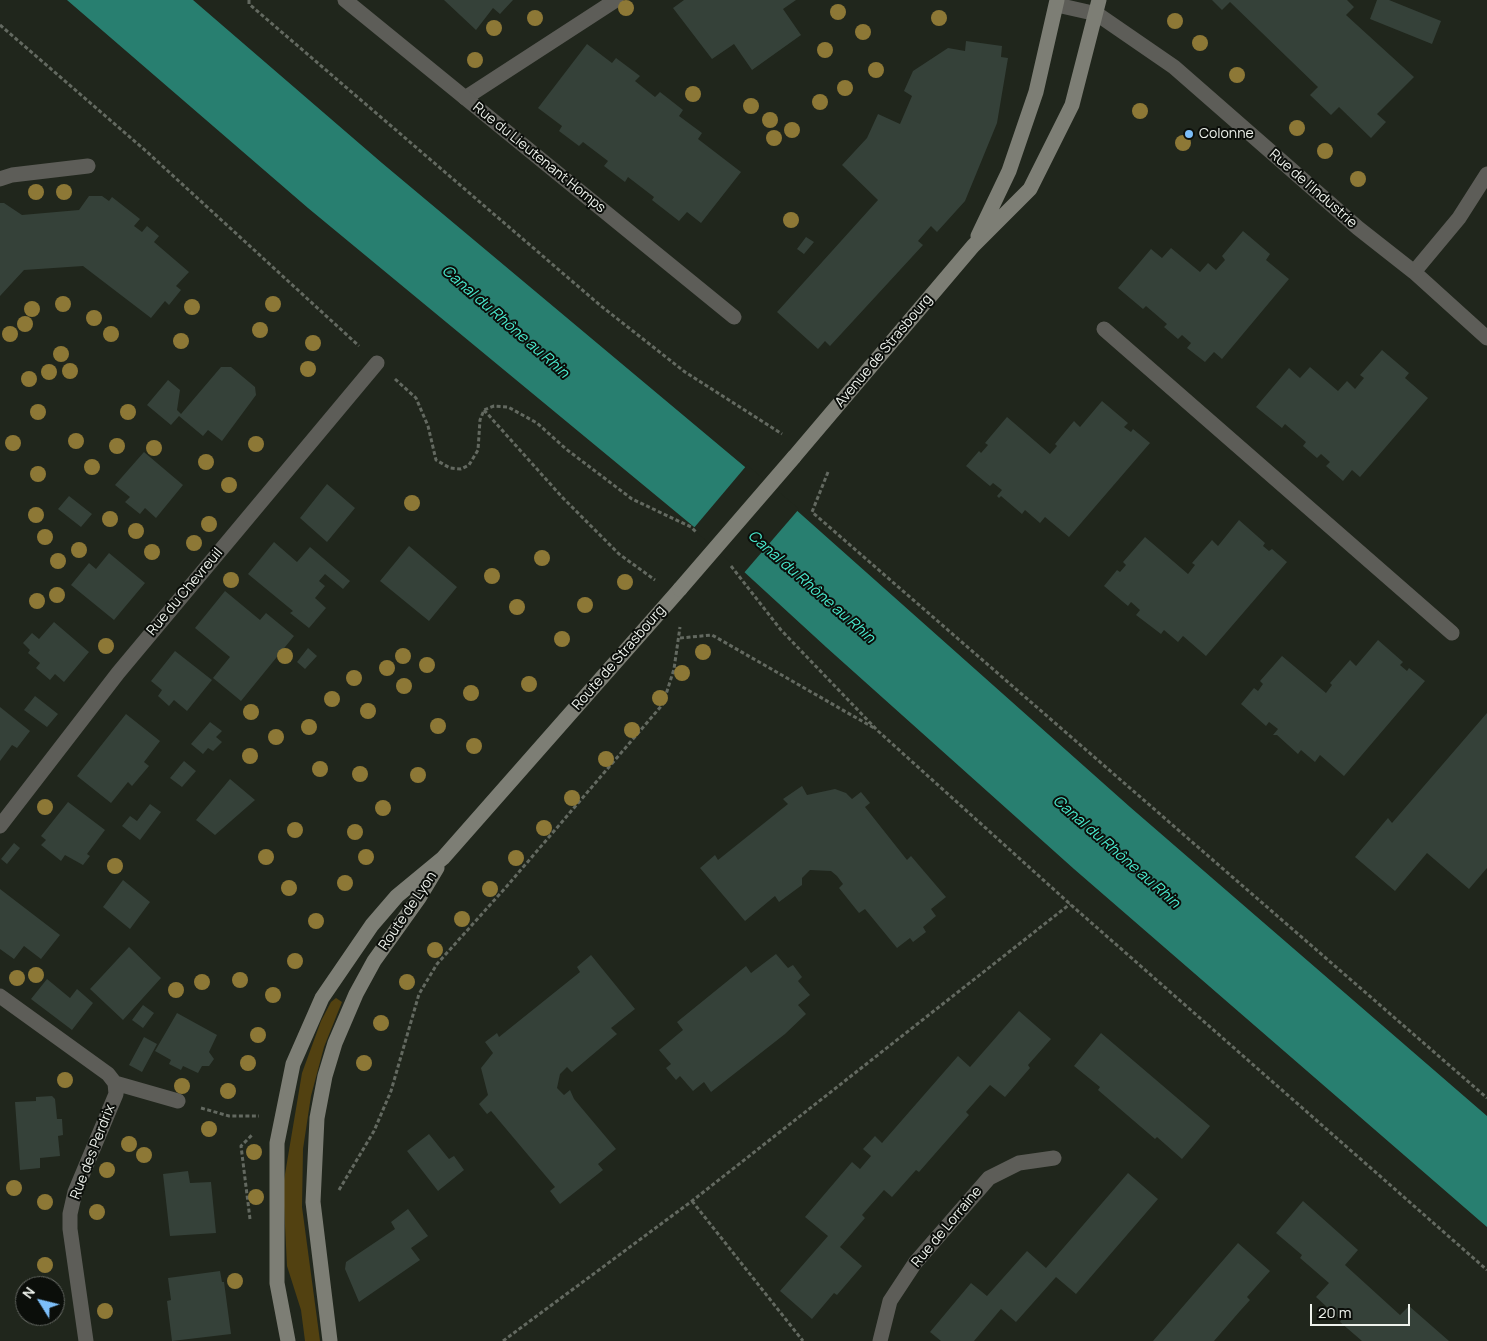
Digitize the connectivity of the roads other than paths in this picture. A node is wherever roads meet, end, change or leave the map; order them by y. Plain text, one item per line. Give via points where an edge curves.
1 (345, 0) edge
2 (616, 0) edge
3 (1057, 3) edge
4 (1098, 7) edge
5 (465, 98) junction
6 (88, 166) dead end
7 (1487, 174) edge
8 (0, 179) edge
9 (974, 246) junction
10 (1414, 272) junction
11 (734, 317) dead end
12 (1104, 329) dead end
13 (1487, 338) edge
14 (376, 362) road end
15 (794, 456) joint
16 (1452, 633) dead end
17 (0, 826) edge
18 (444, 858) junction
19 (0, 996) edge
20 (115, 1083) junction
21 (178, 1101) road end
22 (1054, 1158) dead end
23 (86, 1341) edge
24 (288, 1341) edge
25 (330, 1341) edge
26 (880, 1341) edge

1 - 5 street, Rue du Lieutenant Homps
2 - 5 street
3 - 4 street, Rue de l'Industrie
3 - 9 main road, Avenue de Strasbourg via 1036,92 1009,171
4 - 9 main road, Avenue de Strasbourg via 1072,105 1030,189
4 - 10 street, Rue de l'Industrie via 1174,67 1358,228
5 - 11 street, Rue du Lieutenant Homps
6 - 8 street
7 - 10 street via 1459,218
9 - 15 main road, Avenue de Strasbourg
10 - 13 street, Rue de l'Industrie
12 - 16 street
14 - 17 street, Rue du Chevreuil via 118,673
15 - 18 main road, Route de Strasbourg, bridge
18 - 24 main road, Route de Lyon via 397,896 372,925 322,998 293,1064 276,1143 277,1283
18 - 25 main road, Route de Lyon via 369,969 345,1017 325,1076 317,1118 313,1202
19 - 20 street via 108,1074
20 - 21 street
20 - 23 street, Rue des Perdrix via 116,1094 75,1192 70,1214
22 - 26 street, Rue de Lorraine via 1019,1163 989,1178 915,1262 890,1301

